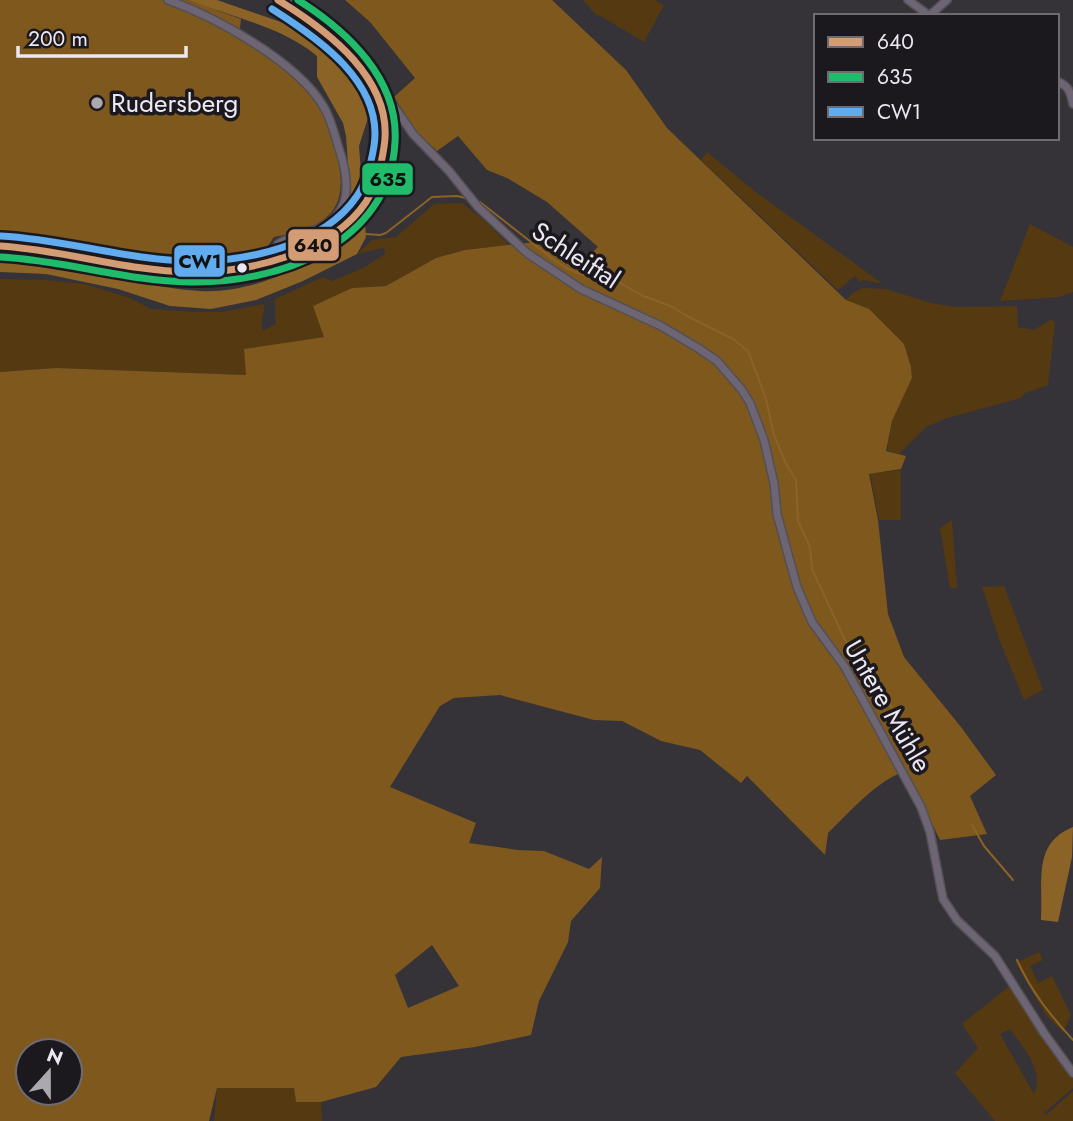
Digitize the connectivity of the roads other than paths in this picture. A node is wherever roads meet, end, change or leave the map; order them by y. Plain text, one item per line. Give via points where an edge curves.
1 (168, 0) edge
2 (278, 0) edge
3 (293, 0) edge
4 (908, 0) edge
5 (947, 0) edge
6 (927, 14) edge
7 (932, 14) edge
8 (1072, 91) edge
9 (1072, 103) edge
10 (0, 246) edge
11 (275, 260) junction
12 (789, 557) joint
13 (1073, 1073) edge

1 - 11 street via 222,23 254,43 299,77 327,112 343,163 345,198 328,223 278,244
2 - 11 main road via 345,47 361,67 380,103 384,150 378,177 357,214 334,234
3 - 12 street, Schleiftal via 356,51 413,134 478,207 527,253 581,289 698,348 729,374 750,403 764,440
4 - 6 street
5 - 7 street
8 - 9 street
10 - 11 main road via 191,272
12 - 13 street, Untere Mühle via 812,622 845,667 921,807 943,899 957,920 995,956

